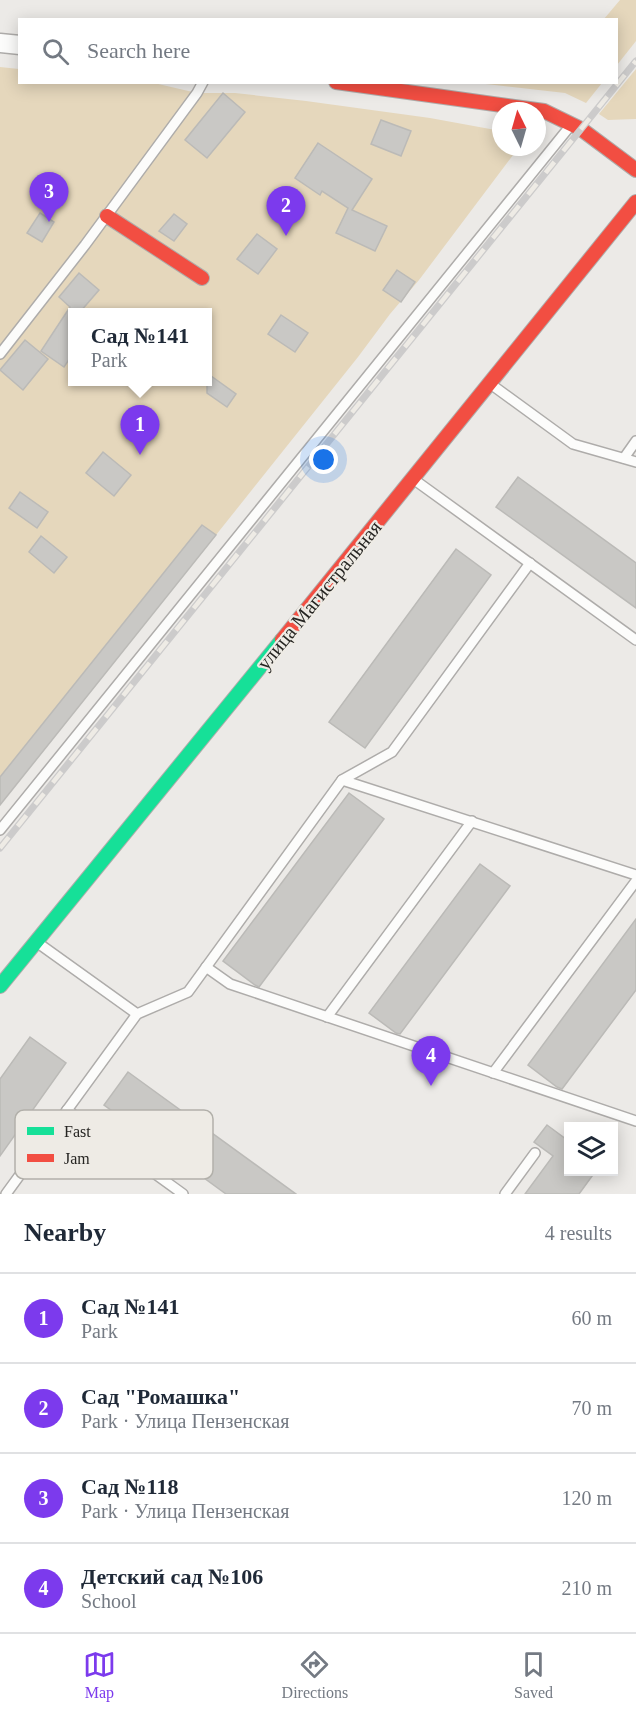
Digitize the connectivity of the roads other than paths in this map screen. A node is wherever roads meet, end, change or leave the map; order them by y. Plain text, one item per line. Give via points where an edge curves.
1 (0, 43) edge
2 (18, 45) edge
3 (202, 84) edge
4 (351, 84) edge
5 (572, 123) junction
6 (636, 170) edge
7 (636, 202) edge
8 (107, 216) junction
9 (202, 278) dead end
10 (0, 354) edge
11 (491, 384) junction
12 (636, 441) edge
13 (624, 458) junction
14 (636, 462) edge
15 (414, 479) junction
16 (530, 563) junction
17 (636, 640) edge
18 (342, 780) junction
19 (472, 821) junction
20 (0, 830) edge
21 (636, 875) edge
22 (636, 881) edge
23 (36, 942) junction
24 (206, 967) junction
25 (0, 986) edge
26 (137, 1014) junction
27 (327, 1017) junction
28 (493, 1073) junction
29 (67, 1110) edge
30 (636, 1121) edge
31 (535, 1153) dead end
32 (17, 1179) edge
33 (162, 1179) edge
34 (6, 1194) edge
35 (183, 1194) edge
36 (505, 1194) edge

1 - 2 street
3 - 8 lane
4 - 5 main road via 527,108
5 - 6 main road
5 - 20 lane
7 - 11 main road, улица Магистральная
8 - 9 main road
8 - 10 lane
11 - 13 lane via 573,444
11 - 15 main road, улица Магистральная
12 - 13 lane
13 - 14 lane
15 - 16 lane
15 - 23 main road, улица Магистральная
16 - 17 lane
16 - 18 lane via 392,752
18 - 19 lane
18 - 24 lane
19 - 21 lane
19 - 27 lane
22 - 28 lane
23 - 25 main road, улица Магистральная
23 - 26 lane
24 - 26 lane via 188,992
24 - 27 lane via 230,984
26 - 29 lane
27 - 28 lane
28 - 30 lane
31 - 36 lane
32 - 34 lane
33 - 35 lane

